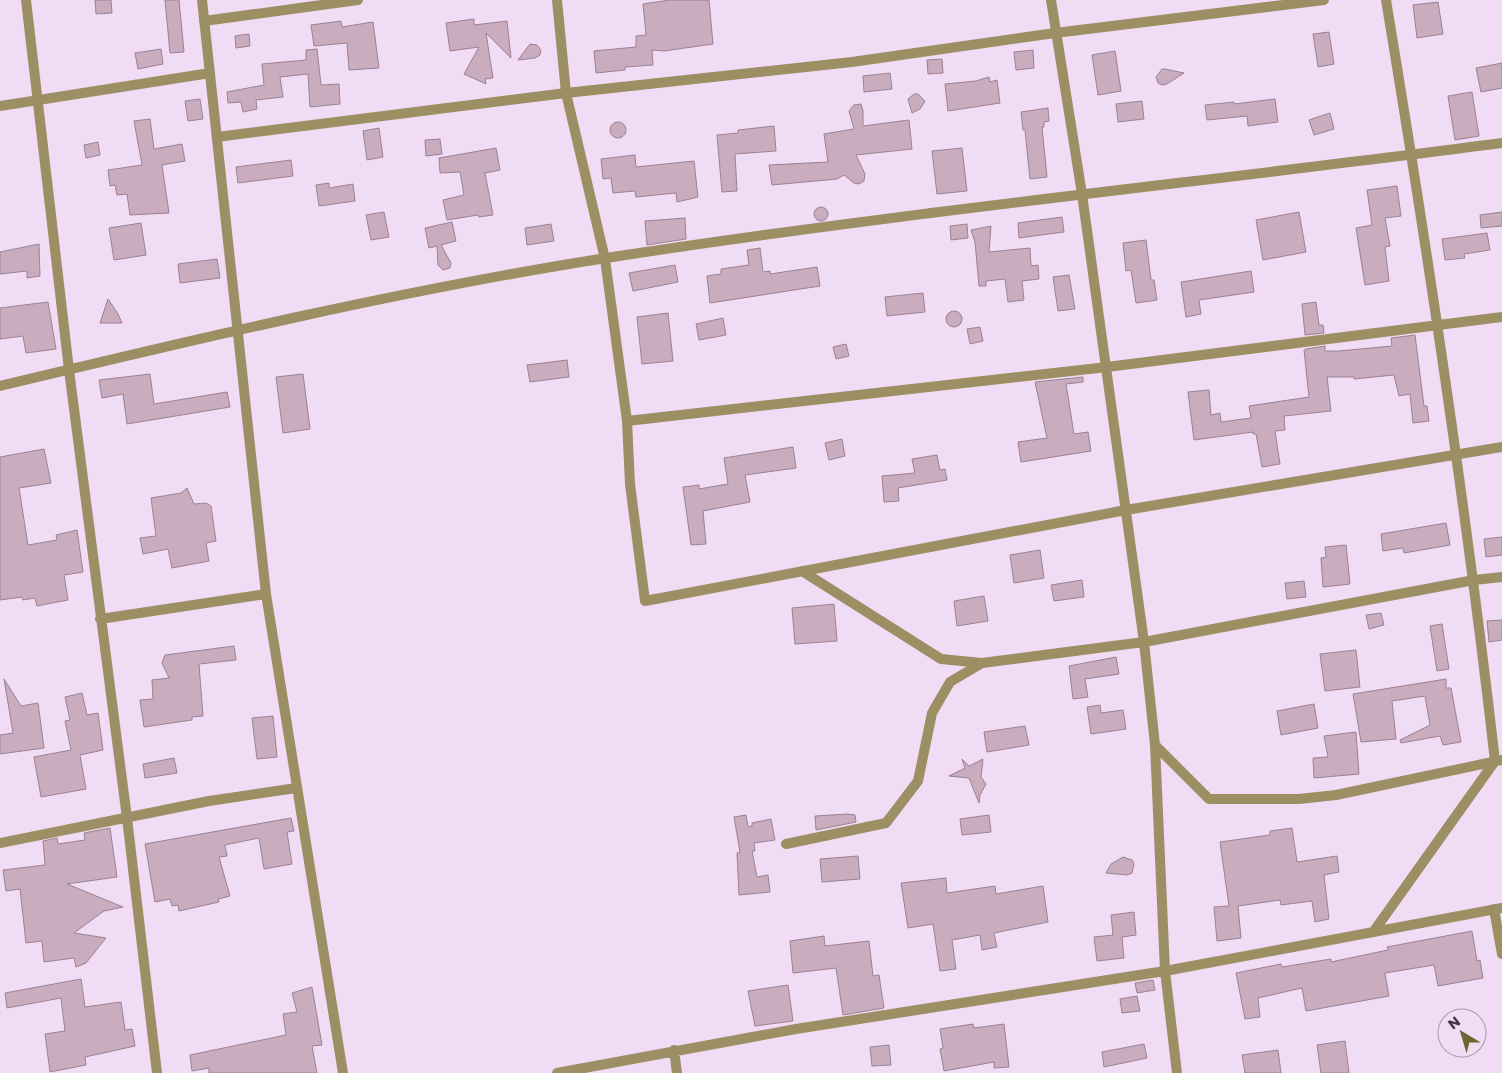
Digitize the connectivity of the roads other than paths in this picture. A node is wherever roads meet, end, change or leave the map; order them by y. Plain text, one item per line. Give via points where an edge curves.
1 (26, 0) edge
2 (202, 0) edge
3 (358, 0) edge
4 (557, 0) edge
5 (1051, 0) edge
6 (1324, 0) edge
7 (1386, 0) edge
8 (204, 21) junction
9 (1055, 33) junction
10 (210, 73) junction
11 (566, 93) junction
12 (39, 101) junction
13 (0, 106) edge
14 (217, 137) junction
15 (1502, 143) edge
16 (1412, 155) junction
17 (1082, 194) junction
18 (605, 258) junction
19 (1502, 317) edge
20 (1439, 324) junction
21 (236, 330) junction
22 (1107, 366) junction
23 (69, 370) junction
24 (0, 386) edge
25 (627, 422) junction
26 (1502, 448) edge
27 (1456, 454) junction
28 (1126, 510) junction
29 (802, 571) junction
30 (1502, 577) edge
31 (1474, 580) junction
32 (266, 594) junction
33 (100, 619) junction
34 (1144, 642) junction
35 (982, 663) junction
36 (1154, 745) junction
37 (1498, 761) edge
38 (296, 788) junction
39 (127, 818) junction
40 (0, 843) edge
41 (786, 844) dead end
42 (1498, 908) edge
43 (1374, 931) junction
44 (1502, 954) edge
45 (1165, 971) junction
46 (674, 1050) junction
47 (156, 1073) edge
48 (343, 1073) edge
49 (557, 1073) edge
50 (677, 1073) edge
51 (1177, 1073) edge

1 - 12 street
2 - 8 street
3 - 8 street
4 - 11 street
5 - 9 street
6 - 9 street
7 - 16 street
8 - 10 street
9 - 11 street via 852,62
9 - 17 street
10 - 12 street
10 - 14 street
11 - 14 street
11 - 18 street
12 - 13 street
12 - 23 street
14 - 21 street
15 - 16 street
16 - 17 street
16 - 20 street
17 - 18 street
17 - 22 street
18 - 21 street
18 - 25 street
19 - 20 street
20 - 22 street
20 - 27 street
21 - 23 street
21 - 32 street
22 - 25 street
22 - 28 street
23 - 24 street
23 - 33 street
25 - 29 street via 630,484 645,601
26 - 27 street
27 - 28 street
27 - 31 street
28 - 29 street
28 - 34 street
29 - 35 street via 941,659
30 - 31 street
31 - 34 street
31 - 37 street
32 - 33 street
32 - 38 street
33 - 39 street
34 - 35 street
34 - 36 street
35 - 41 street via 950,682 932,713 918,781 886,824
36 - 37 street via 1209,799 1327,796
36 - 45 street
37 - 43 street
38 - 39 street
38 - 48 street
39 - 40 street
39 - 47 street
42 - 43 street
42 - 44 street
43 - 45 street
45 - 46 street
45 - 51 street
46 - 49 street
46 - 50 street

